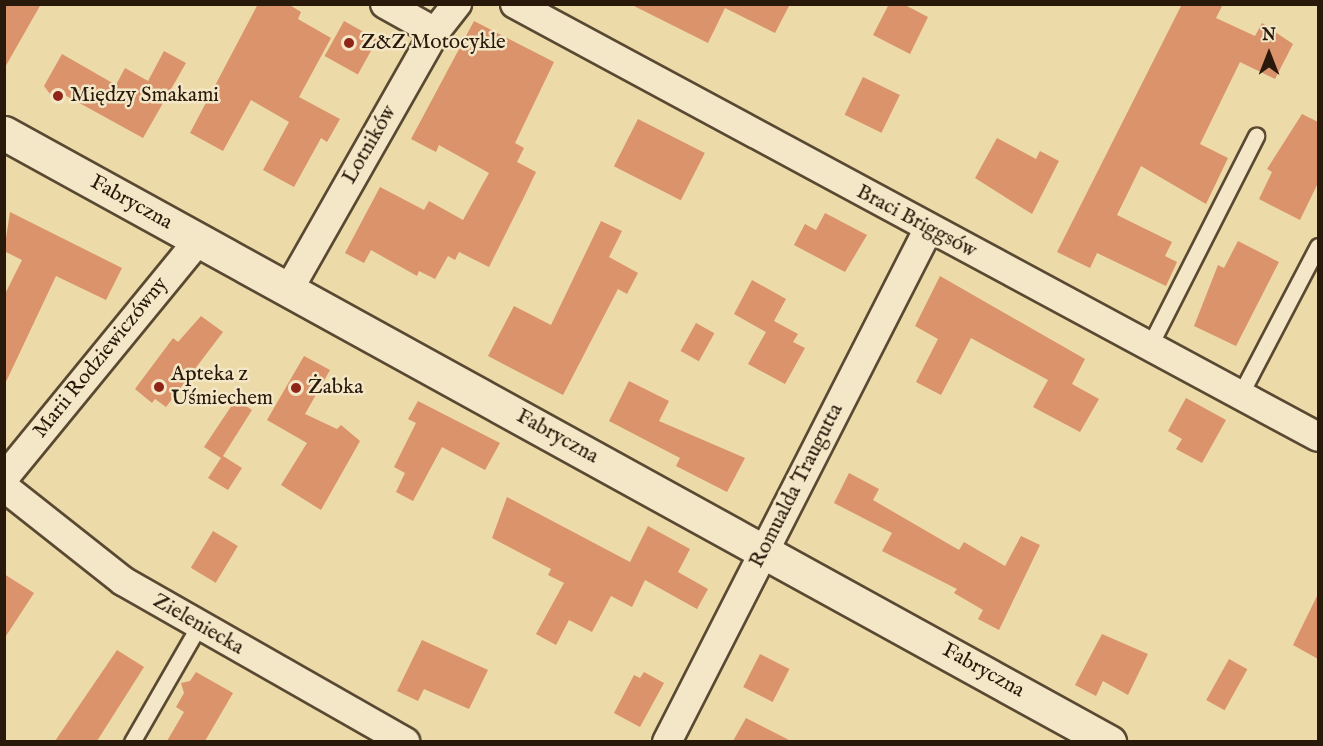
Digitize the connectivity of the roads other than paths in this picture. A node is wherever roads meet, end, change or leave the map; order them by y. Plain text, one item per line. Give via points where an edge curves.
1 (385, 4) edge
2 (457, 4) edge
3 (515, 4) edge
4 (435, 32) junction
5 (4, 133) edge
6 (1256, 136) dead end
7 (928, 230) junction
8 (199, 240) junction
9 (1318, 246) edge
10 (289, 290) junction
11 (1149, 346) junction
12 (1240, 394) junction
13 (1318, 436) edge
14 (4, 478) edge
15 (4, 487) edge
16 (764, 551) junction
17 (198, 627) junction
18 (132, 741) edge
19 (405, 741) edge
20 (667, 741) edge
21 (1109, 741) edge

1 - 4 street
2 - 4 street, Lotników
3 - 7 street, Braci Briggsów
4 - 10 street, Lotników
5 - 8 street, Fabryczna
6 - 11 lane
7 - 11 street, Braci Briggsów
7 - 16 street, Romualda Traugutta
8 - 10 street, Fabryczna
8 - 14 street, Marii Rodziewiczówny
9 - 12 lane
10 - 16 street, Fabryczna
11 - 12 street, Braci Briggsów
12 - 13 street, Braci Briggsów
15 - 17 street, Zieleniecka via 123,581
16 - 20 street, Romualda Traugutta
16 - 21 street, Fabryczna
17 - 18 lane
17 - 19 street, Zieleniecka

